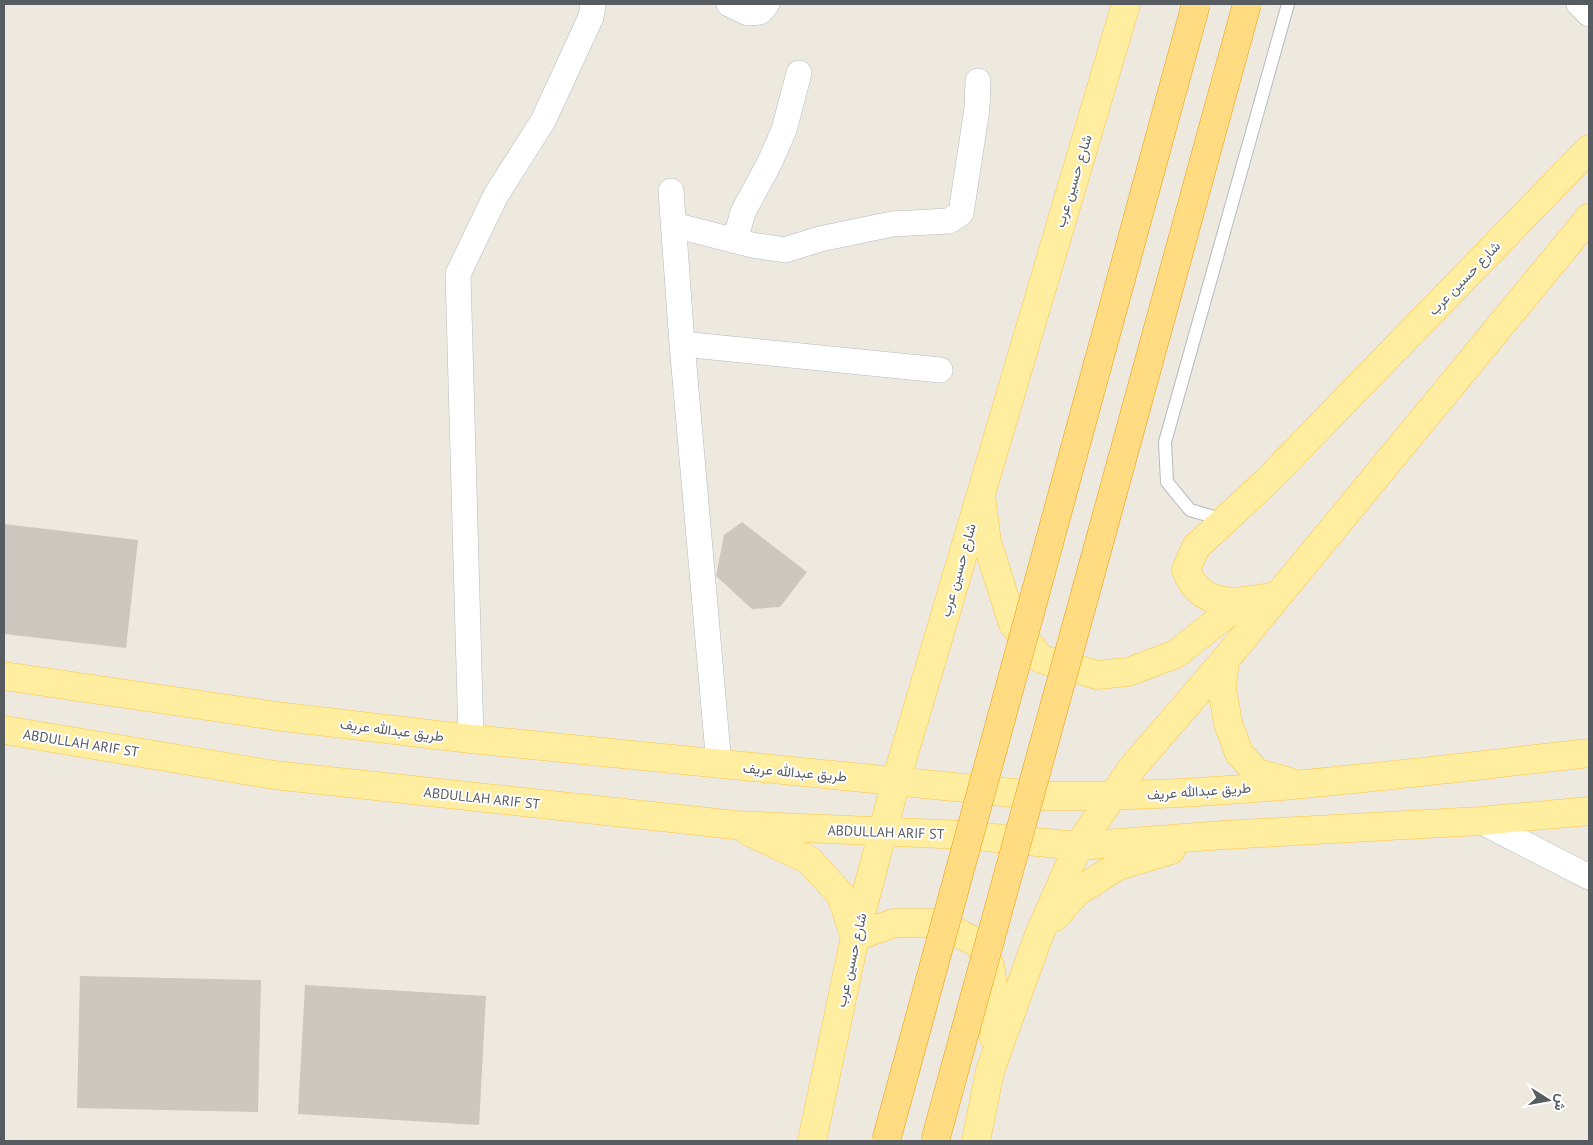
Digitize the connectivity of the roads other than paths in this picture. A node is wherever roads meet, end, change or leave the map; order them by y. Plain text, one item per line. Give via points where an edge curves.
1 (592, 4) edge
2 (729, 4) edge
3 (767, 4) edge
4 (1126, 4) edge
5 (1196, 4) edge
6 (1247, 4) edge
7 (1288, 4) edge
8 (1580, 4) edge
9 (1589, 14) edge
10 (799, 73) dead end
11 (978, 81) dead end
12 (1589, 149) edge
13 (671, 191) dead end
14 (1589, 218) edge
15 (674, 225) junction
16 (735, 241) junction
17 (682, 344) junction
18 (940, 370) dead end
19 (981, 493) junction
20 (1224, 520) junction
21 (1276, 596) junction
22 (1243, 601) junction
23 (1225, 660) junction
24 (4, 676) edge
25 (4, 730) edge
26 (471, 739) junction
27 (1589, 753) edge
28 (719, 765) junction
29 (896, 781) junction
30 (1303, 784) junction
31 (1113, 796) junction
32 (1589, 811) edge
33 (1480, 821) junction
34 (735, 825) junction
35 (884, 832) junction
36 (1224, 835) junction
37 (1078, 846) junction
38 (1589, 877) edge
39 (1039, 935) junction
40 (855, 937) junction
41 (990, 1071) junction
42 (812, 1141) edge
43 (886, 1141) edge
44 (935, 1141) edge
45 (976, 1141) edge

1 - 26 street via 590,17 543,120 496,195 458,274
2 - 3 street via 748,13 760,12
4 - 19 main road, شارع حسين عرب
5 - 43 highway, bridge
6 - 44 highway, bridge
7 - 20 lane via 1165,442 1167,482 1190,510
8 - 9 street
10 - 16 street via 784,130 743,212
11 - 16 street via 977,110 961,213 949,221 892,224 820,238 785,250
12 - 20 main road, شارع حسين عرب via 1266,482
13 - 15 street
14 - 21 main road
15 - 16 street
15 - 17 street
17 - 18 street
17 - 28 street
19 - 22 main road via 987,542 1012,624 1041,659 1097,674 1128,672 1176,654
19 - 29 main road, شارع حسين عرب
20 - 22 main road, شارع حسين عرب via 1196,546 1186,570 1191,584 1200,593 1216,600
21 - 22 main road, شارع حسين عرب
21 - 23 main road
23 - 30 main road via 1222,688 1228,723 1239,753 1256,773
23 - 31 main road via 1133,767
24 - 26 main road, طريق عبدالله عريف via 276,716
25 - 34 main road, ABDULLAH ARIF ST via 274,775
26 - 28 main road, طريق عبدالله عريف
27 - 30 main road, طريق عبدالله عريف
28 - 29 main road, طريق عبدالله عريف
29 - 31 main road, طريق عبدالله عريف via 1044,796
29 - 35 main road, شارع حسين عرب
30 - 31 main road, طريق عبدالله عريف
31 - 37 main road
32 - 33 main road
33 - 36 main road
33 - 38 street
34 - 35 main road, ABDULLAH ARIF ST
34 - 40 main road via 809,860 841,895
35 - 37 main road, ABDULLAH ARIF ST via 964,835
35 - 40 main road, شارع حسين عرب
36 - 37 main road
36 - 39 main road via 1118,866 1077,892
37 - 39 main road
39 - 41 main road
40 - 41 main road via 894,923 938,923 978,943 990,965 997,1012
40 - 42 main road, شارع حسين عرب
41 - 45 main road

